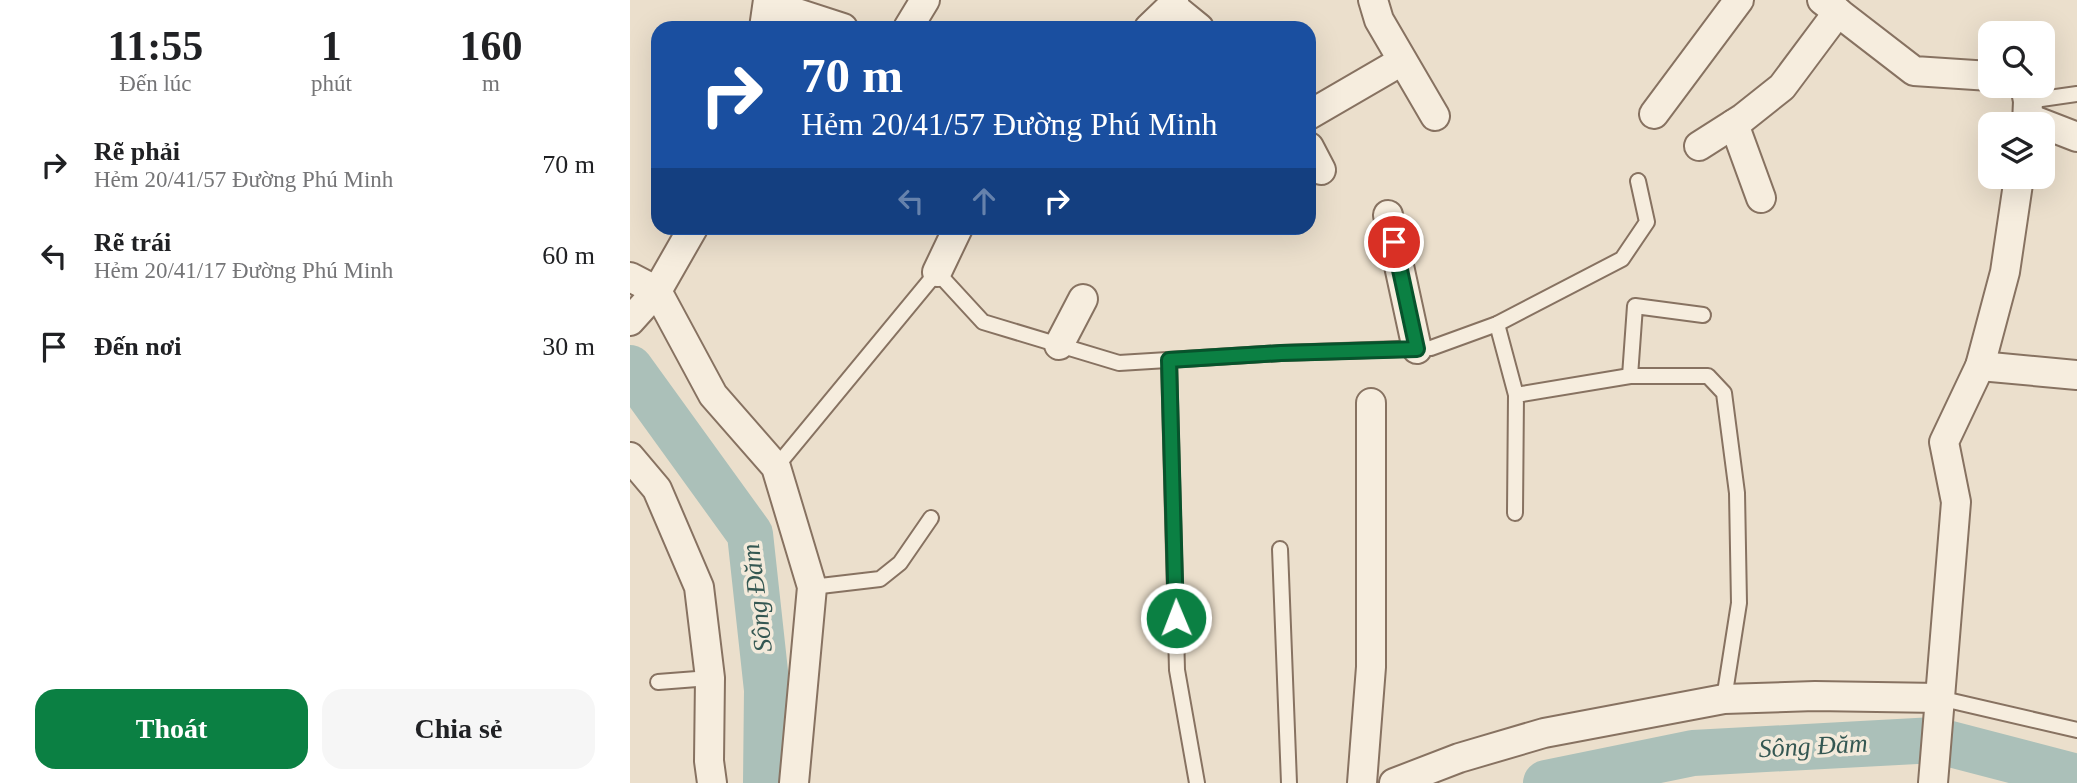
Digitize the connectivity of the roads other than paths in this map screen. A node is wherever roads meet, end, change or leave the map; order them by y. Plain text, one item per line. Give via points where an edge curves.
1 (925, 0) edge
2 (1373, 0) edge
3 (1739, 0) edge
4 (1173, 3) edge
5 (1830, 6) edge
6 (767, 11) edge
7 (812, 21) edge
8 (912, 21) edge
9 (1156, 21) edge
10 (1192, 21) edge
11 (1402, 61) junction
12 (1978, 75) edge
13 (2077, 94) edge
14 (2027, 107) edge
15 (1316, 111) edge
16 (1654, 114) dead end
17 (1435, 117) dead end
18 (1734, 124) junction
19 (2077, 137) edge
20 (1699, 146) dead end
21 (1638, 181) dead end
22 (2017, 189) edge
23 (1761, 198) dead end
24 (1388, 215) dead end
25 (689, 235) edge
26 (955, 235) edge
27 (937, 272) junction
28 (630, 277) edge
29 (1083, 299) dead end
30 (644, 305) edge
31 (1703, 315) dead end
32 (1497, 324) junction
33 (1059, 345) junction
34 (1417, 349) junction
35 (1169, 360) junction
36 (1980, 366) junction
37 (2077, 374) edge
38 (1630, 376) junction
39 (1516, 395) junction
40 (1371, 403) dead end
41 (630, 457) edge
42 (776, 467) junction
43 (1515, 513) dead end
44 (931, 518) dead end
45 (1280, 549) dead end
46 (812, 587) junction
47 (710, 678) junction
48 (658, 682) dead end
49 (1724, 699) junction
50 (1938, 703) junction
51 (2077, 730) edge
52 (1933, 776) edge
53 (712, 783) edge
54 (794, 783) edge
55 (1197, 783) edge
56 (1289, 783) edge
57 (1362, 783) edge
58 (1394, 783) edge

1 - 8 street
2 - 11 street
3 - 16 street
4 - 9 street
4 - 10 street
5 - 12 street via 1914,71
5 - 18 street via 1782,87
6 - 7 street
11 - 15 street
11 - 17 street
13 - 14 lane
14 - 19 street
18 - 20 street
18 - 23 street
21 - 32 lane via 1647,222 1622,259
22 - 36 street via 2005,272
24 - 34 street
25 - 30 street
26 - 27 street
27 - 33 lane via 983,322
27 - 42 lane
28 - 30 street
29 - 33 street
30 - 42 street
31 - 38 lane via 1635,306
32 - 34 lane
32 - 39 lane
33 - 35 lane via 1119,363
34 - 35 lane
35 - 55 lane via 1177,670
36 - 37 street
36 - 50 street via 1944,442 1956,502
38 - 39 lane
38 - 49 lane via 1708,376 1724,393 1737,494 1739,603
39 - 43 lane
40 - 57 street via 1371,667
41 - 47 street via 657,489 699,587
42 - 46 street
44 - 46 lane via 900,563 880,579
45 - 56 lane
46 - 54 street
47 - 48 lane
47 - 53 street
49 - 50 street via 1815,696
49 - 58 street via 1544,733
50 - 51 lane
50 - 52 street

